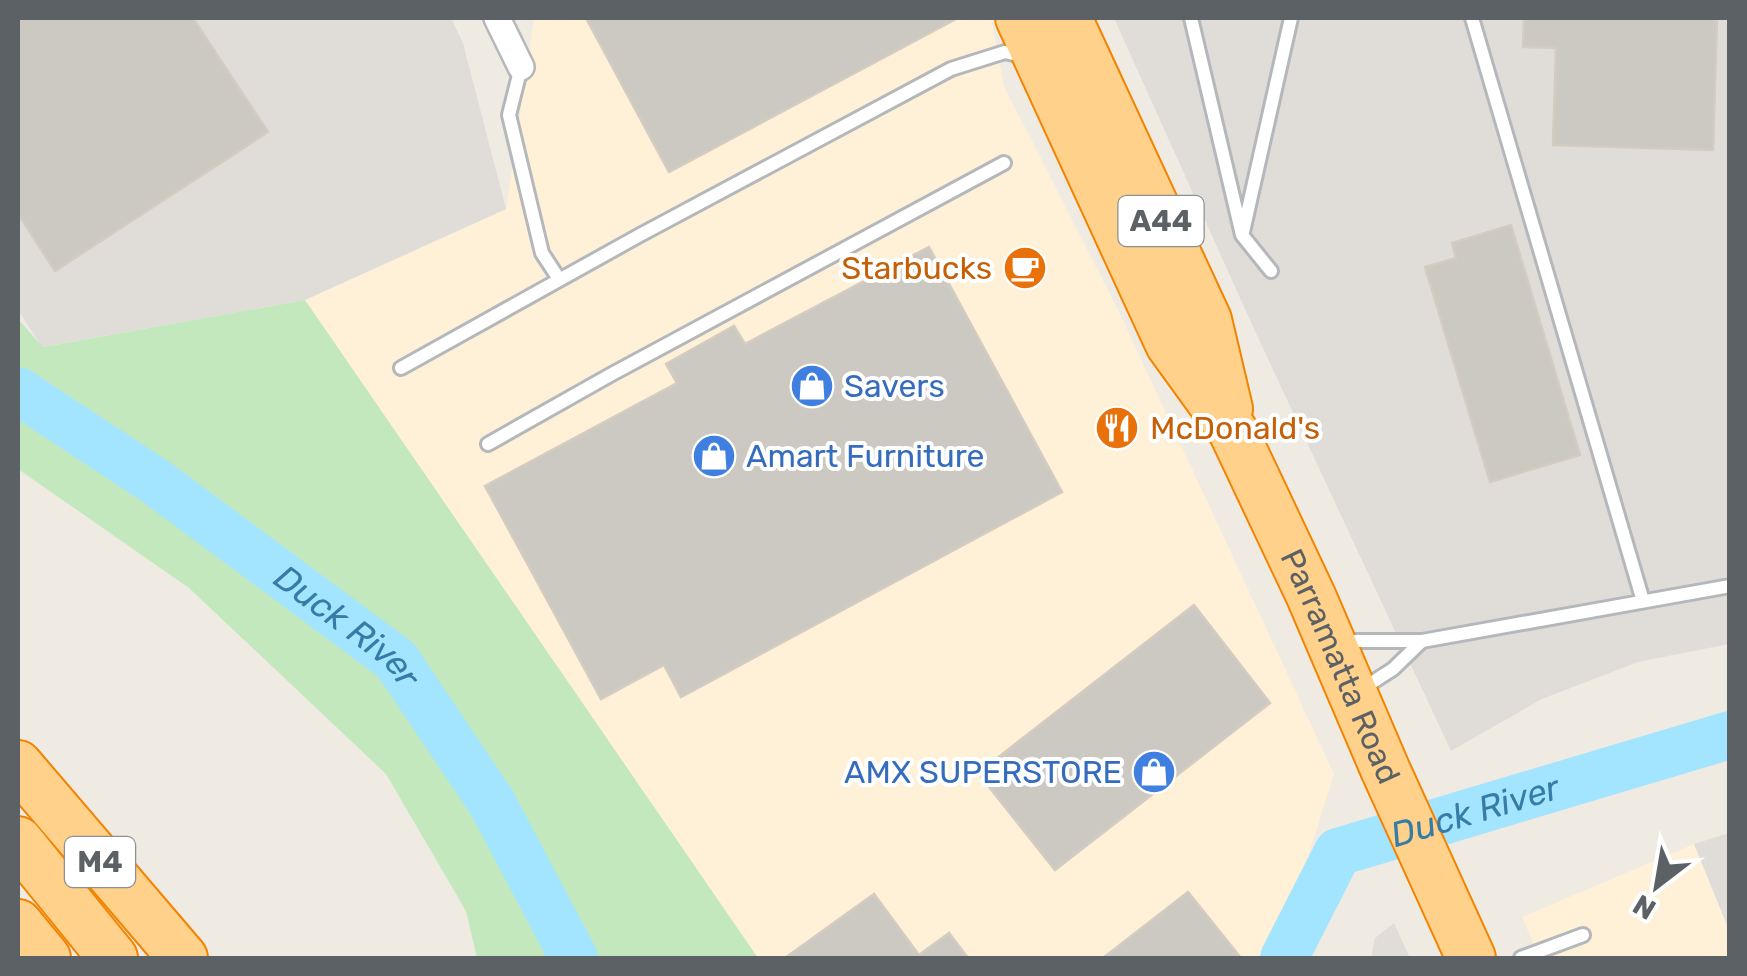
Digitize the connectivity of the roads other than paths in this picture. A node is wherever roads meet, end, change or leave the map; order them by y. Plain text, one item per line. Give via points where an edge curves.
1 (497, 18) edge
2 (1020, 18) edge
3 (1067, 18) edge
4 (1190, 18) edge
5 (1291, 18) edge
6 (1472, 18) edge
7 (1039, 60) junction
8 (521, 68) joint
9 (1004, 163) dead end
10 (1242, 235) junction
11 (1271, 270) dead end
12 (559, 279) junction
13 (401, 368) dead end
14 (1234, 432) junction
15 (488, 444) dead end
16 (1730, 586) edge
17 (1643, 601) junction
18 (1422, 641) junction
19 (1331, 642) junction
20 (1354, 694) junction
21 (18, 765) edge
22 (18, 841) edge
23 (18, 924) edge
24 (1583, 935) dead end
25 (46, 958) edge
26 (114, 958) edge
27 (183, 958) edge
28 (1471, 958) edge
29 (1521, 958) edge

1 - 8 street
2 - 7 highway, Parramatta Road / A44
3 - 14 highway, Parramatta Road / A44 via 1207,320
4 - 10 lane
5 - 10 lane
6 - 17 lane
7 - 12 lane via 1005,52 951,70
7 - 14 highway, Parramatta Road / A44 via 1170,344
8 - 12 lane via 509,115 542,253
9 - 15 lane
10 - 11 lane
12 - 13 lane
14 - 19 highway, Parramatta Road / A44
16 - 17 lane
17 - 18 lane
18 - 19 lane
18 - 20 lane
19 - 20 highway, Parramatta Road / A44
20 - 28 highway, Parramatta Road / A44
21 - 27 highway, M4
22 - 26 highway, M4
23 - 25 highway
24 - 29 lane

